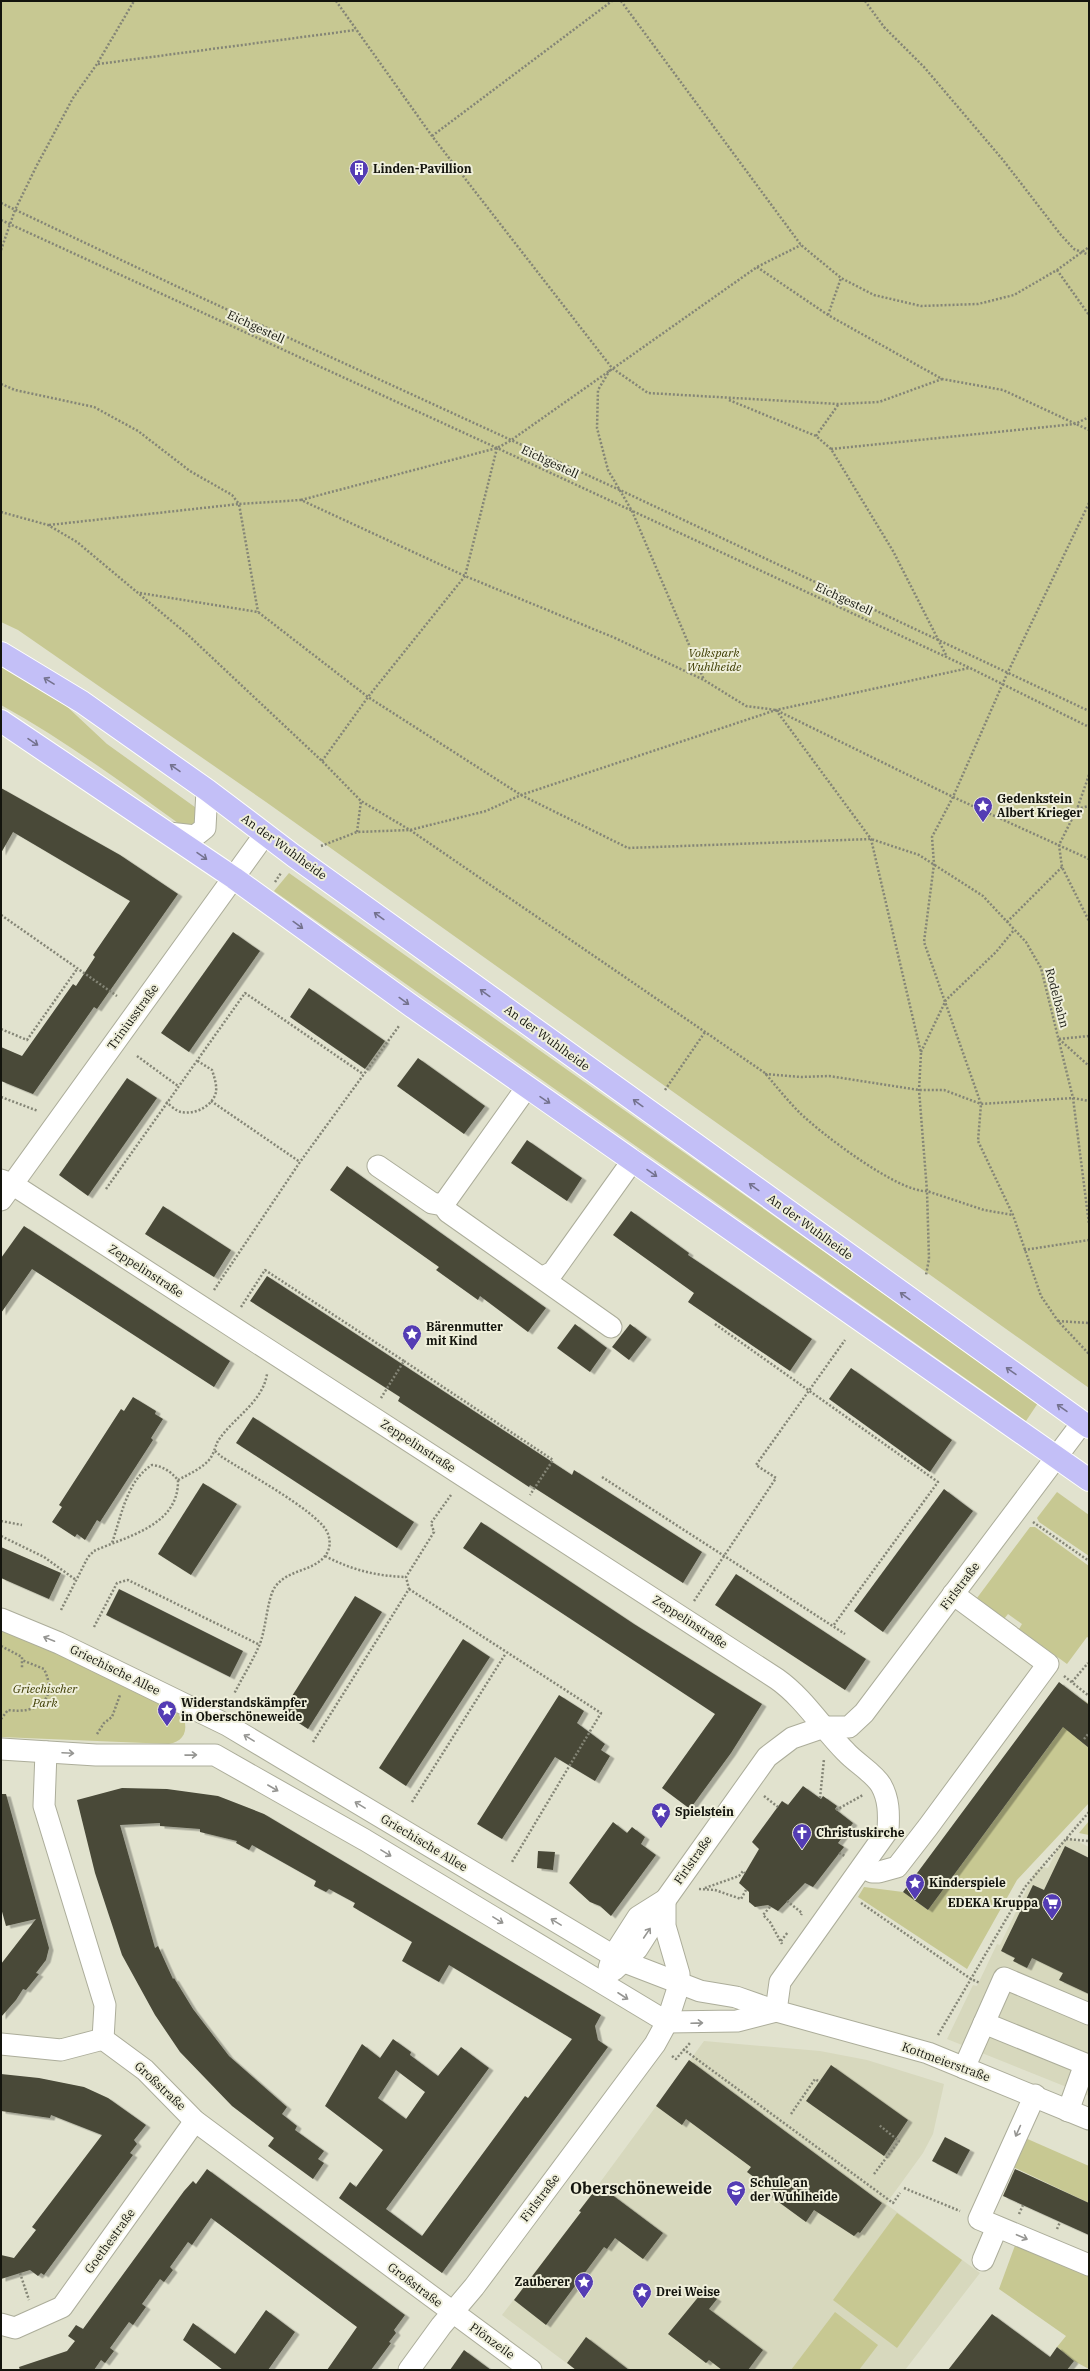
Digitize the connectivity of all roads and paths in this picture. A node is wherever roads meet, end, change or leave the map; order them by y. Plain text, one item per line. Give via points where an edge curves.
1 (134, 1) edge
2 (336, 1) edge
3 (612, 1) edge
4 (621, 1) edge
5 (865, 1) edge
6 (356, 30) junction
7 (97, 64) junction
8 (432, 136) junction
9 (1, 203) edge
10 (15, 210) junction
11 (1, 220) edge
12 (11, 225) junction
13 (801, 245) junction
14 (1089, 247) edge
15 (1, 250) edge
16 (1083, 253) junction
17 (1089, 255) edge
18 (756, 267) junction
19 (1057, 270) junction
20 (842, 278) junction
21 (828, 315) junction
22 (1089, 315) edge
23 (612, 368) junction
24 (942, 378) junction
25 (1, 384) edge
26 (726, 398) junction
27 (838, 404) junction
28 (1089, 417) edge
29 (1076, 424) junction
30 (1089, 430) edge
31 (816, 436) junction
32 (510, 441) junction
33 (497, 448) junction
34 (831, 448) junction
35 (622, 491) junction
36 (300, 500) junction
37 (1089, 503) edge
38 (239, 504) junction
39 (632, 511) junction
40 (1, 512) edge
41 (48, 525) junction
42 (465, 576) junction
43 (140, 593) junction
44 (258, 612) junction
45 (938, 638) junction
46 (1, 653) edge
47 (947, 658) junction
48 (970, 668) junction
49 (1008, 674) junction
50 (704, 680) junction
51 (1003, 685) junction
52 (368, 697) junction
53 (776, 710) junction
54 (1089, 712) edge
55 (1, 721) edge
56 (1089, 727) edge
57 (322, 761) junction
58 (1089, 775) edge
59 (207, 790) junction
60 (521, 795) junction
61 (953, 797) junction
62 (361, 801) junction
63 (1089, 806) edge
64 (1077, 809) junction
65 (410, 830) junction
66 (357, 832) junction
67 (169, 833) junction
68 (265, 834) junction
69 (871, 839) junction
70 (1059, 845) junction
71 (321, 846) dead end
72 (1089, 859) edge
73 (934, 864) junction
74 (1062, 867) junction
75 (284, 870) dead end
76 (234, 878) junction
77 (270, 889) dead end
78 (1, 915) edge
79 (1089, 921) edge
80 (1007, 922) junction
81 (1014, 930) junction
82 (77, 969) junction
83 (117, 996) dead end
84 (946, 1000) junction
85 (399, 1026) dead end
86 (1, 1029) edge
87 (705, 1032) junction
88 (1089, 1036) edge
89 (1059, 1039) junction
90 (921, 1053) junction
91 (137, 1056) dead end
92 (196, 1060) junction
93 (1089, 1066) edge
94 (363, 1074) junction
95 (765, 1074) junction
96 (178, 1086) junction
97 (527, 1087) junction
98 (665, 1090) dead end
99 (919, 1090) junction
100 (1, 1097) edge
101 (1073, 1098) junction
102 (211, 1101) junction
103 (1089, 1101) edge
104 (166, 1102) junction
105 (981, 1104) junction
106 (38, 1111) dead end
107 (633, 1160) junction
108 (300, 1162) junction
109 (378, 1166) dead end
110 (5, 1188) edge
111 (106, 1189) dead end
112 (927, 1192) junction
113 (443, 1204) junction
114 (1013, 1214) junction
115 (1089, 1224) edge
116 (1089, 1240) edge
117 (1024, 1250) junction
118 (926, 1275) dead end
119 (543, 1277) junction
120 (214, 1290) dead end
121 (241, 1307) dead end
122 (1058, 1320) junction
123 (1089, 1323) edge
124 (715, 1324) dead end
125 (610, 1327) dead end
126 (845, 1340) dead end
127 (1089, 1354) edge
128 (404, 1361) junction
129 (267, 1374) dead end
130 (809, 1390) junction
131 (381, 1398) dead end
132 (1086, 1425) edge
133 (215, 1451) junction
134 (1057, 1457) junction
135 (602, 1477) dead end
136 (178, 1480) junction
137 (1089, 1480) edge
138 (451, 1495) dead end
139 (530, 1496) dead end
140 (1, 1520) edge
141 (1031, 1521) dead end
142 (22, 1525) dead end
143 (1, 1536) edge
144 (112, 1543) junction
145 (325, 1556) junction
146 (724, 1556) junction
147 (1089, 1561) edge
148 (406, 1577) junction
149 (76, 1580) junction
150 (409, 1589) junction
151 (954, 1594) junction
152 (694, 1602) dead end
153 (61, 1610) dead end
154 (1, 1619) edge
155 (833, 1626) junction
156 (94, 1627) dead end
157 (845, 1634) dead end
158 (260, 1645) junction
159 (1, 1646) edge
160 (506, 1653) junction
161 (22, 1660) junction
162 (1088, 1663) dead end
163 (1048, 1664) junction
164 (22, 1668) dead end
165 (127, 1676) junction
166 (1072, 1682) junction
167 (234, 1694) dead end
168 (1089, 1696) edge
169 (1, 1719) edge
170 (227, 1725) junction
171 (824, 1727) junction
172 (1089, 1733) edge
173 (1084, 1739) dead end
174 (313, 1742) dead end
175 (1, 1749) edge
176 (46, 1752) junction
177 (96, 1755) junction
178 (215, 1755) junction
179 (824, 1759) dead end
180 (866, 1794) dead end
181 (764, 1796) dead end
182 (820, 1798) dead end
183 (412, 1802) dead end
184 (778, 1807) dead end
185 (836, 1810) dead end
186 (1089, 1812) edge
187 (1066, 1839) junction
188 (1089, 1841) edge
189 (839, 1853) dead end
190 (844, 1856) dead end
191 (512, 1862) dead end
192 (863, 1868) junction
193 (745, 1873) dead end
194 (694, 1888) dead end
195 (703, 1889) junction
196 (746, 1890) dead end
197 (666, 1899) junction
198 (787, 1901) dead end
199 (859, 1902) dead end
200 (770, 1907) dead end
201 (798, 1919) dead end
202 (790, 1930) dead end
203 (781, 1941) junction
204 (783, 1947) dead end
205 (617, 1959) junction
206 (971, 1979) junction
207 (603, 1983) junction
208 (679, 1985) junction
209 (776, 2011) junction
210 (1089, 2014) edge
211 (667, 2022) junction
212 (984, 2023) junction
213 (103, 2040) junction
214 (1, 2044) edge
215 (683, 2050) dead end
216 (928, 2053) junction
217 (1087, 2060) edge
218 (964, 2068) junction
219 (820, 2082) dead end
220 (1034, 2095) junction
221 (1068, 2110) junction
222 (791, 2114) dead end
223 (1089, 2119) edge
224 (195, 2120) junction
225 (879, 2125) dead end
226 (874, 2174) dead end
227 (904, 2188) dead end
228 (900, 2193) dead end
229 (967, 2214) dead end
230 (997, 2227) junction
231 (983, 2260) dead end
232 (1089, 2265) edge
233 (20, 2273) dead end
234 (30, 2303) dead end
235 (452, 2312) junction
236 (1, 2324) edge
237 (409, 2370) edge
238 (531, 2370) edge

1 - 7 path
2 - 6 path
3 - 8 path
4 - 13 path
5 - 16 path via 884,27 924,67 1003,160 1061,235 1074,249
6 - 7 path
6 - 8 path
7 - 10 path via 73,98
8 - 23 path
9 - 10 path
10 - 12 path
10 - 32 path
11 - 12 path, Eichgestell
12 - 15 path
12 - 33 path, Eichgestell
13 - 18 path
13 - 20 path
14 - 16 path
16 - 17 path
16 - 19 path
18 - 21 path
18 - 23 path
19 - 20 path via 1014,296 978,304 921,306 874,295
19 - 22 path
20 - 21 path
21 - 24 path
23 - 26 path via 648,393
23 - 32 path
23 - 35 path via 598,390 597,428 608,470
24 - 27 path via 879,402
24 - 29 path via 1003,390
25 - 38 path via 15,390 94,407 138,431 190,471 232,495
26 - 27 path
26 - 31 path
27 - 31 path
28 - 29 path
29 - 30 path
29 - 34 path
31 - 34 path
32 - 33 path
32 - 35 path
33 - 36 path
33 - 39 path, Eichgestell
33 - 42 path
34 - 45 path via 893,551
35 - 39 path
35 - 45 path
36 - 38 path
36 - 42 path
37 - 49 path
38 - 41 path
38 - 44 path
39 - 47 path, Eichgestell
39 - 50 path
40 - 41 path
41 - 43 path via 77,542
42 - 50 path via 615,638
42 - 52 path
43 - 44 path
43 - 57 path
44 - 52 path
45 - 47 path
45 - 49 path
59 -> 46 main road, An der Wuhlheide via 82,702
47 - 48 path, Eichgestell
48 - 51 path, Eichgestell
48 - 53 path
49 - 51 path
49 - 54 path
50 - 53 path via 746,706
51 - 56 path, Eichgestell
51 - 61 path
52 - 57 path
52 - 60 path
53 - 60 path
53 - 61 path
53 - 69 path
55 -> 67 main road
57 - 62 path
58 - 64 path
59 - 67 street via 205,828 195,836
59 - 68 main road, An der Wuhlheide
60 - 65 path via 486,811
60 - 69 path via 628,848
61 - 70 path
61 - 73 path via 932,837
62 - 65 path
62 - 66 path
63 - 64 path
64 - 70 path
65 - 66 path
65 - 87 path
66 - 71 path
67 -> 76 main road
68 - 76 street, Triniusstraße
132 -> 68 main road, An der Wuhlheide
69 - 73 path, Rodelbahn via 919,855
69 - 90 path
70 - 72 path
70 - 74 path
73 - 80 path, Rodelbahn via 983,896
73 - 84 path via 924,942
74 - 79 path
74 - 80 path
75 - 77 path
76 -> 97 main road
76 - 110 street, Triniusstraße
78 - 82 path
80 - 81 path, Rodelbahn
81 - 84 path via 996,952
81 - 89 path, Rodelbahn via 1026,942 1042,968
82 - 83 path
82 - 86 path via 27,1040
84 - 90 path
84 - 105 path
85 - 94 path
87 - 95 path
87 - 98 path
88 - 89 path
89 - 93 path
89 - 101 path, Rodelbahn
90 - 99 path
91 - 96 path
92 - 94 path via 244,993
92 - 96 path
92 - 102 path via 212,1070 216,1092
94 - 108 path
95 - 99 path via 801,1078 829,1076
95 - 112 path via 800,1113 841,1146 891,1179 918,1192
96 - 104 path
97 -> 107 main road
97 - 113 street
99 - 105 path via 944,1090
99 - 112 path
100 - 106 path
101 - 103 path
101 - 105 path
101 - 115 path, Rodelbahn
102 - 104 path via 203,1109 191,1112 180,1112
102 - 108 path
104 - 111 path
105 - 114 path via 978,1141
107 - 119 street via 553,1272
107 -> 134 main road
108 - 120 path
109 - 113 street via 432,1202
110 - 171 street, Zeppelinstraße via 777,1679 788,1687
112 - 114 path via 984,1210
112 - 118 path via 929,1259
113 - 119 street via 448,1212 532,1273
114 - 117 path
116 - 117 path
117 - 122 path via 1041,1296
119 - 125 street via 551,1286
121 - 128 path via 265,1270
122 - 123 path
122 - 127 path
124 - 130 path
126 - 130 path
128 - 131 path
128 - 139 path via 554,1460
129 - 133 path via 259,1395 232,1421 218,1440
130 - 146 path via 756,1465 776,1478
130 - 155 path via 938,1482
132 - 134 street, Firlstraße
133 - 136 path via 203,1466
133 - 145 path via 314,1518 326,1530 329,1538 330,1548
134 - 137 main road
134 - 151 street, Firlstraße
135 - 146 path
136 - 144 path via 176,1498 162,1519 149,1528
136 - 144 path via 159,1466 152,1465 146,1469 137,1479 124,1507
138 - 148 path via 432,1523 434,1532
140 - 142 path
141 - 147 path
143 - 149 path via 44,1557
144 - 149 path via 94,1551 88,1557
145 - 148 path via 347,1568 371,1574
145 - 158 path via 316,1564 286,1576 274,1588
146 - 152 path
146 - 155 path
148 - 150 path
149 - 153 path
150 - 160 path
150 - 174 path
151 - 163 street
151 - 171 street, Firlstraße via 864,1713 849,1727
165 -> 154 street, Griechische Allee via 59,1643
155 - 157 path
156 - 158 path via 117,1583 128,1580
158 - 167 path
159 - 161 path via 22,1657
160 - 183 path
160 - 191 path via 601,1713
161 - 164 path
161 - 169 path via 44,1669 49,1686 46,1697 39,1707 30,1711 8,1710
162 - 166 path
163 - 166 path
163 - 192 street via 897,1867 879,1872
165 - 170 street, Griechische Allee
165 - 177 path via 112,1717 99,1730
166 - 168 path
170 - 178 street
205 -> 170 street, Griechische Allee
171 - 192 street via 845,1751 881,1784 887,1799 888,1830
171 - 197 street, Firlstraße via 792,1738 766,1757
172 - 173 path
175 - 176 street
176 -> 177 street
176 - 213 street via 44,1806 105,2005
177 -> 178 street
178 -> 207 street via 365,1840
179 - 182 path
180 - 185 path
181 - 184 path
186 - 187 path
187 - 188 path
187 - 206 path via 1025,1887
189 - 190 path
192 - 209 street via 780,1982
193 - 195 path via 743,1871 739,1876
194 - 195 path
195 - 196 path via 715,1890 741,1899
197 - 205 street, Firlstraße via 637,1949
197 - 208 street via 665,1926 679,1974
198 - 201 path via 802,1913
199 - 206 path
200 - 203 path via 763,1915
202 - 203 path
203 - 204 path
205 - 207 street, Firlstraße
205 - 208 street, Kottmeierstraße
206 - 216 path
207 -> 211 street
208 - 209 street, Kottmeierstraße via 736,1997
208 - 211 street, Firlstraße
211 -> 209 street, Kottmeierstraße via 737,2021
209 - 216 street, Kottmeierstraße
210 - 212 street via 1004,1978
211 - 235 street, Firlstraße via 654,2044 474,2287
212 - 217 street
212 - 218 street
213 - 214 street via 61,2050
213 - 224 street, Großstraße via 145,2070
215 - 228 path via 893,2203
216 - 218 street, Kottmeierstraße
217 - 221 street
218 - 220 street, Kottmeierstraße
219 - 222 path via 815,2079
220 - 221 street, Kottmeierstraße
220 -> 230 street via 979,2219
221 - 223 street, Kottmeierstraße
224 - 235 street, Großstraße
224 - 236 street, Goethestraße via 62,2307 15,2328
225 - 226 path via 899,2140
227 - 229 path
230 - 231 street
230 -> 232 street
233 - 234 path
235 - 237 street, Firlstraße
235 - 238 street, Plönzeile

